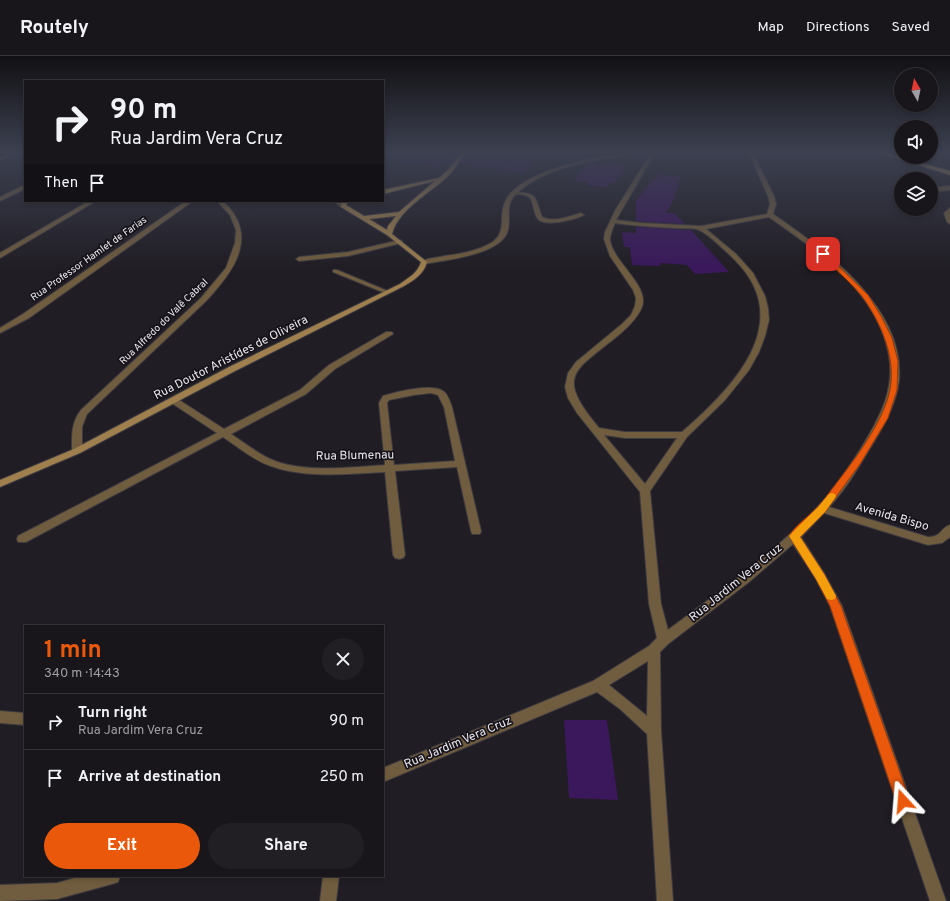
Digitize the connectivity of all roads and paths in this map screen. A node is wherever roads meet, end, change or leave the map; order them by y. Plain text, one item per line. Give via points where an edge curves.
1 (18, 190) edge
2 (428, 190) edge
3 (516, 190) edge
4 (631, 190) edge
5 (769, 190) edge
6 (513, 193) junction
7 (0, 199) edge
8 (90, 202) edge
9 (189, 202) edge
10 (221, 202) edge
11 (344, 204) edge
12 (950, 210) edge
13 (401, 213) junction
14 (581, 215) dead end
15 (770, 215) junction
16 (361, 218) junction
17 (613, 221) junction
18 (950, 222) edge
19 (701, 228) junction
20 (389, 234) junction
21 (400, 242) junction
22 (0, 256) edge
23 (299, 259) dead end
24 (424, 262) junction
25 (335, 271) dead end
26 (387, 292) junction
27 (0, 331) edge
28 (389, 334) dead end
29 (173, 400) junction
30 (598, 431) junction
31 (224, 434) junction
32 (684, 435) junction
33 (77, 450) junction
34 (461, 464) junction
35 (391, 469) junction
36 (0, 484) edge
37 (645, 491) junction
38 (822, 509) junction
39 (950, 529) edge
40 (476, 531) dead end
41 (794, 536) junction
42 (22, 539) dead end
43 (400, 555) dead end
44 (664, 640) junction
45 (654, 650) junction
46 (598, 685) junction
47 (0, 717) edge
48 (24, 719) edge
49 (654, 731) junction
50 (384, 775) edge
51 (109, 877) edge
52 (330, 877) edge
53 (0, 893) edge
54 (55, 896) edge
55 (328, 901) edge
56 (665, 901) edge
57 (938, 901) edge

1 - 7 street
2 - 13 main road
3 - 6 street
4 - 17 street
5 - 15 street via 773,204
6 - 14 lane via 528,194 532,197 543,220
6 - 24 street via 504,212 505,230 496,242 477,250
8 - 22 street
9 - 27 street, Rua Professor Hamlet de Farias via 26,316
10 - 33 street, Rua Alfredo do Valê Cabral via 233,213 238,228 238,243 224,276 146,356 89,407 79,420
11 - 16 main road
12 - 18 street via 947,213
13 - 16 main road
13 - 20 main road via 391,226
15 - 19 street
15 - 38 street, Rua Jardim Vera Cruz via 804,238 866,297 889,338 895,361 894,390 884,418 857,462
16 - 20 main road
17 - 19 street
17 - 30 street via 607,238 609,248 639,294 640,305 626,324 572,371 569,383 572,397 580,411
19 - 32 street via 751,274 762,296 765,319 760,341 747,365 713,409
20 - 21 main road
21 - 23 lane via 348,254
21 - 24 main road
24 - 26 main road, Rua Doutor Aristídes de Oliveira via 418,274
25 - 26 lane
26 - 29 main road, Rua Doutor Aristídes de Oliveira
28 - 31 street via 332,367 303,392
29 - 31 street, Rua Blumenau
29 - 33 main road, Rua Doutor Aristídes de Oliveira
30 - 32 street via 625,435
30 - 37 street
31 - 35 street, Rua Blumenau via 272,463 288,467 324,472
31 - 42 street
32 - 37 street
33 - 36 main road, Rua Doutor Aristídes de Oliveira
34 - 35 street, Rua Blumenau
34 - 35 street via 445,399 440,392 430,391 393,395 383,400
34 - 40 street
35 - 43 street
37 - 44 street via 655,604
38 - 39 street, Avenida Bispo via 928,541 943,539
38 - 41 street, Rua Jardim Vera Cruz
41 - 44 street, Rua Jardim Vera Cruz
41 - 57 street via 836,606
44 - 45 street, Rua Jardim Vera Cruz
45 - 46 street, Rua Jardim Vera Cruz
45 - 49 street
46 - 49 street
46 - 50 street, Rua Jardim Vera Cruz
47 - 48 street
49 - 56 street
51 - 54 street
52 - 55 street
53 - 54 street

